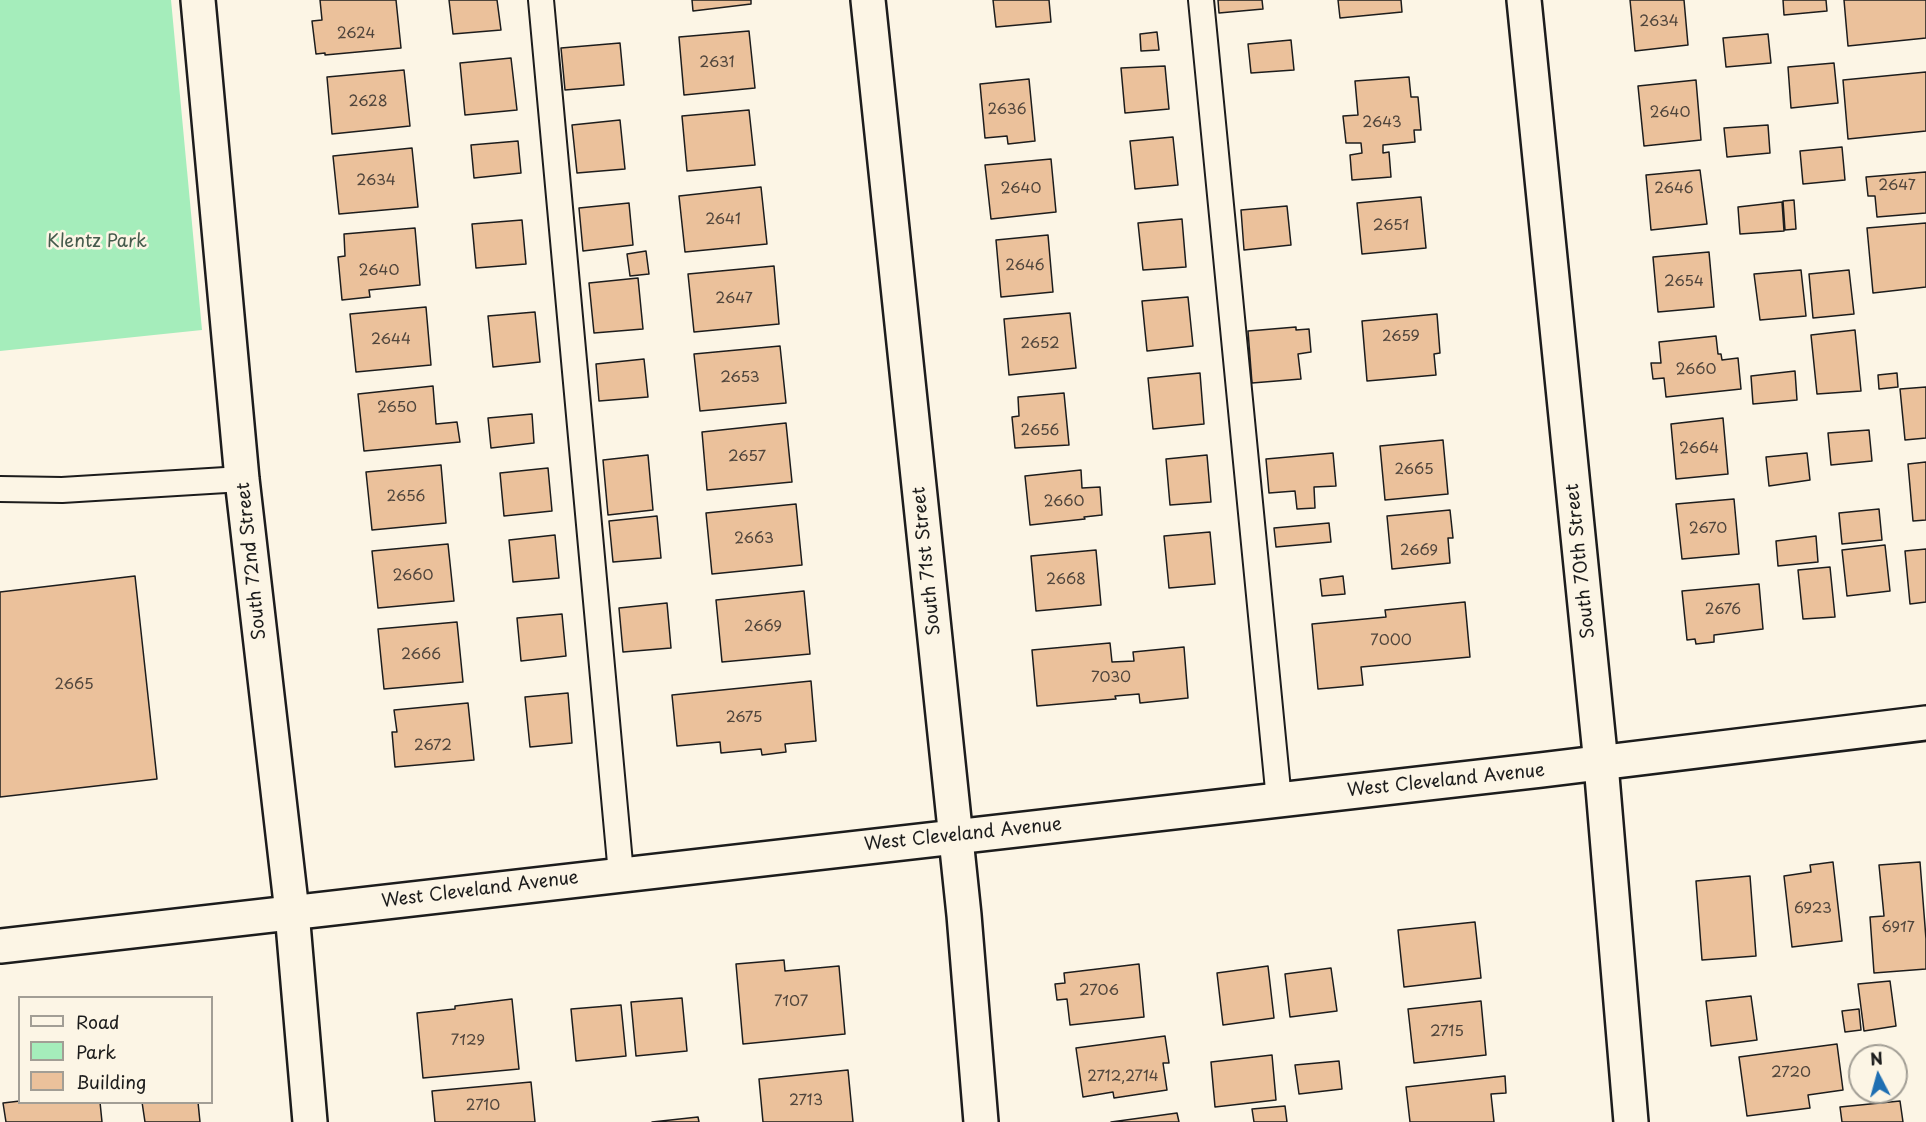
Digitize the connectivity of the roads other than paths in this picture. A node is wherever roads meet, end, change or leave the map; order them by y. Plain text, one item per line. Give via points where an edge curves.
1 (198, 0) edge
2 (541, 0) edge
3 (868, 0) edge
4 (1201, 0) edge
5 (1524, 0) edge
6 (242, 479) junction
7 (0, 489) edge
8 (1926, 723) edge
9 (1601, 764) junction
10 (1279, 800) junction
11 (956, 836) junction
12 (621, 874) junction
13 (292, 912) junction
14 (0, 946) edge
15 (310, 1122) edge
16 (981, 1122) edge
17 (1631, 1122) edge

1 - 6 street, South 72nd Street
2 - 12 lane
3 - 11 street, South 71st Street
4 - 10 lane
5 - 9 street, South 70th Street
6 - 7 lane via 62,490
6 - 13 street, South 72nd Street
8 - 9 street, West Cleveland Avenue
9 - 10 street, West Cleveland Avenue
9 - 17 street, South 70th Street
10 - 11 street, West Cleveland Avenue
11 - 12 street, West Cleveland Avenue
11 - 16 street, South 71st Street
12 - 13 street, West Cleveland Avenue
13 - 14 street, West Cleveland Avenue
13 - 15 street, South 72nd Street

